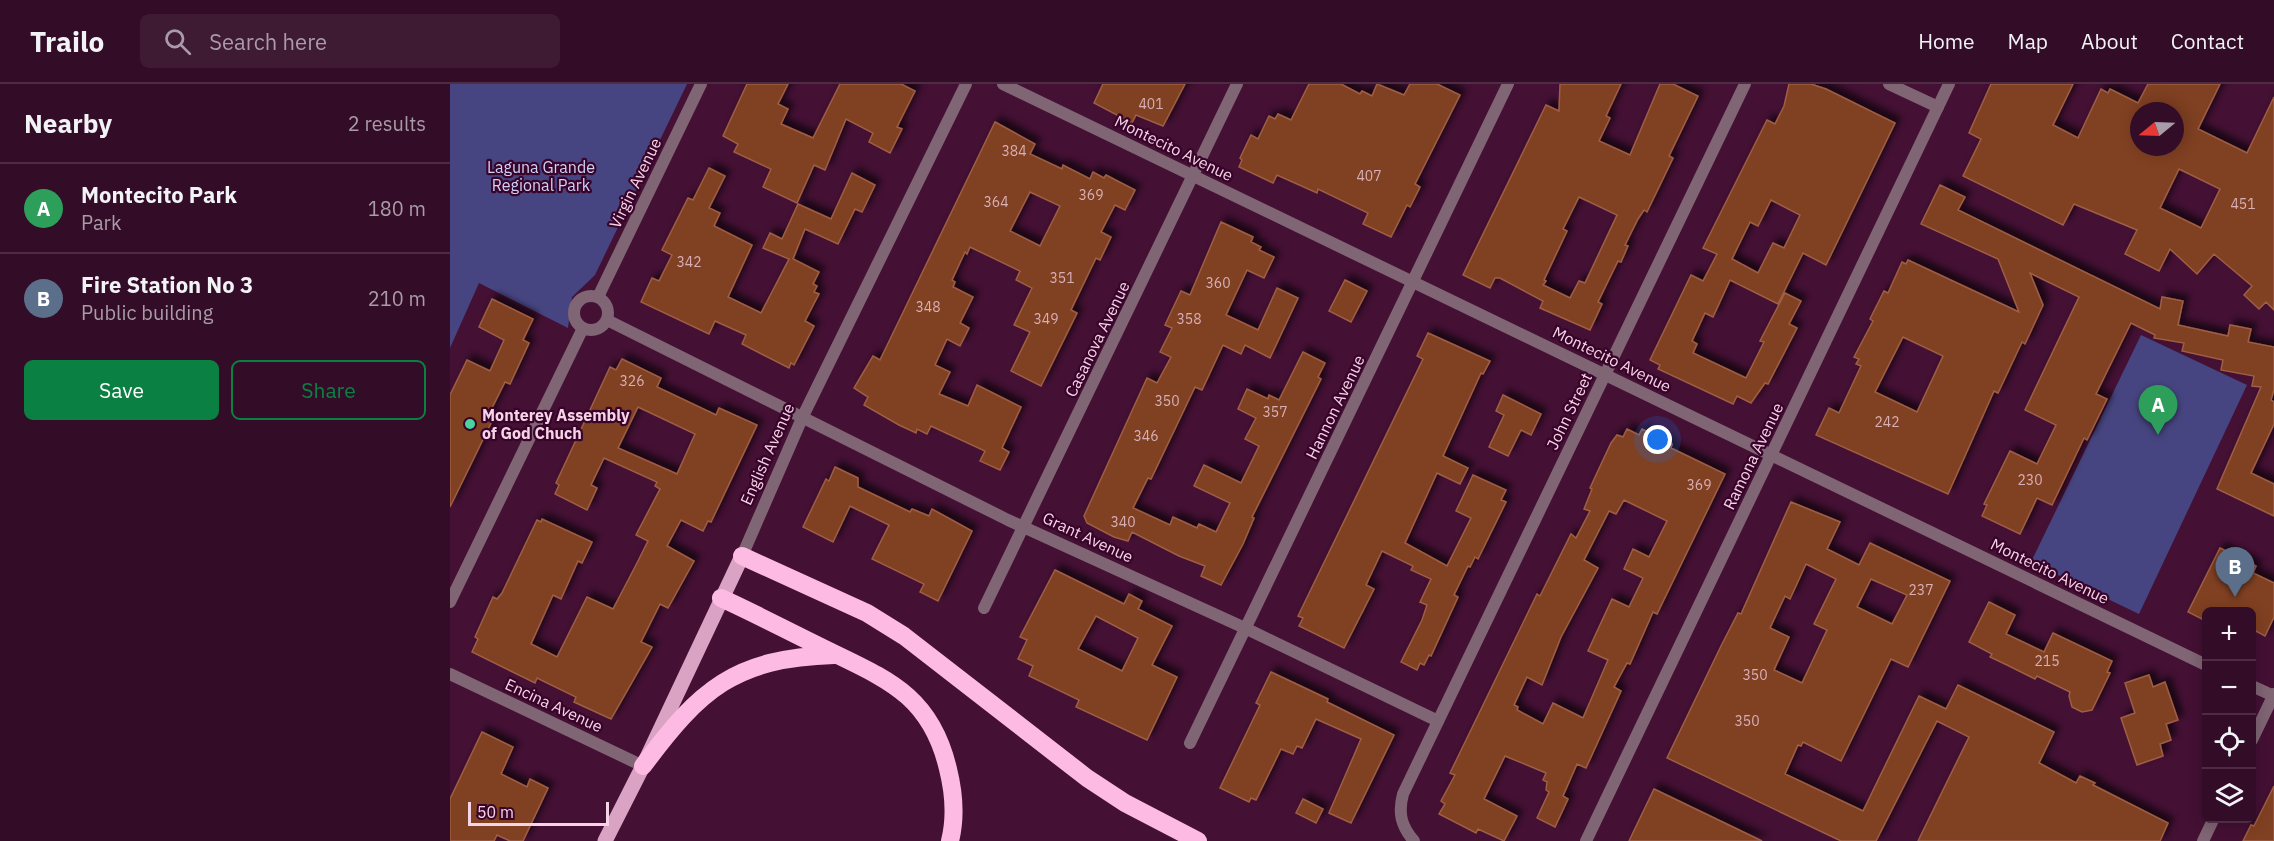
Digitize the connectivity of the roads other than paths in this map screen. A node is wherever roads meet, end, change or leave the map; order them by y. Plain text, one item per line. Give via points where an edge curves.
1 (701, 84) edge
2 (966, 84) edge
3 (1003, 84) edge
4 (1237, 84) edge
5 (1508, 84) edge
6 (1745, 84) edge
7 (1889, 84) edge
8 (1949, 84) edge
9 (1938, 107) junction
10 (1194, 176) junction
11 (1413, 282) junction
12 (598, 297) junction
13 (607, 320) junction
14 (583, 328) junction
15 (1605, 374) junction
16 (803, 416) junction
17 (1772, 454) junction
18 (1024, 526) junction
19 (742, 555) junction
20 (721, 598) junction
21 (450, 602) edge
22 (984, 608) dead end
23 (1247, 629) junction
24 (837, 655) junction
25 (2202, 663) edge
26 (450, 674) edge
27 (2256, 688) edge
28 (2274, 695) edge
29 (1438, 721) junction
30 (2256, 732) edge
31 (1190, 743) dead end
32 (644, 766) junction
33 (2212, 823) edge
34 (608, 837) edge
35 (950, 841) edge
36 (1198, 841) edge
37 (1414, 841) edge
38 (1586, 841) edge
39 (2203, 841) edge

1 - 12 street, Virgin Avenue
2 - 16 street, English Avenue
3 - 10 street, Montecito Avenue
4 - 10 street, Casanova Avenue
5 - 11 street, Hannon Avenue
6 - 15 street, John Street
7 - 9 street
8 - 9 street, Ramona Avenue
9 - 17 street, Ramona Avenue
10 - 11 street, Montecito Avenue
10 - 18 street, Casanova Avenue
11 - 15 street, Montecito Avenue
11 - 23 street, Hannon Avenue
12 - 13 street via 606,304
12 - 14 street via 587,296 577,302 573,313
13 - 14 street via 594,330
13 - 16 street, Grant Avenue
14 - 21 street
15 - 17 street, Montecito Avenue
15 - 29 street, John Street
16 - 18 street, Grant Avenue
16 - 19 street, English Avenue
17 - 25 street, Montecito Avenue
17 - 38 street, Ramona Avenue
18 - 22 street, Casanova Avenue
18 - 23 street, Grant Avenue
19 - 20 main road, English Avenue
19 - 36 highway via 867,613 904,636 1087,778
20 - 24 highway
20 - 32 main road, English Avenue
23 - 29 street, Grant Avenue
23 - 31 street, Hannon Avenue
24 - 32 highway via 780,658 740,671 688,710
24 - 35 highway via 895,684 936,730 951,781 954,818
26 - 32 street, Encina Avenue
27 - 28 street
28 - 30 street
29 - 37 street via 1400,804 1403,826
32 - 34 main road, English Avenue
33 - 39 street

